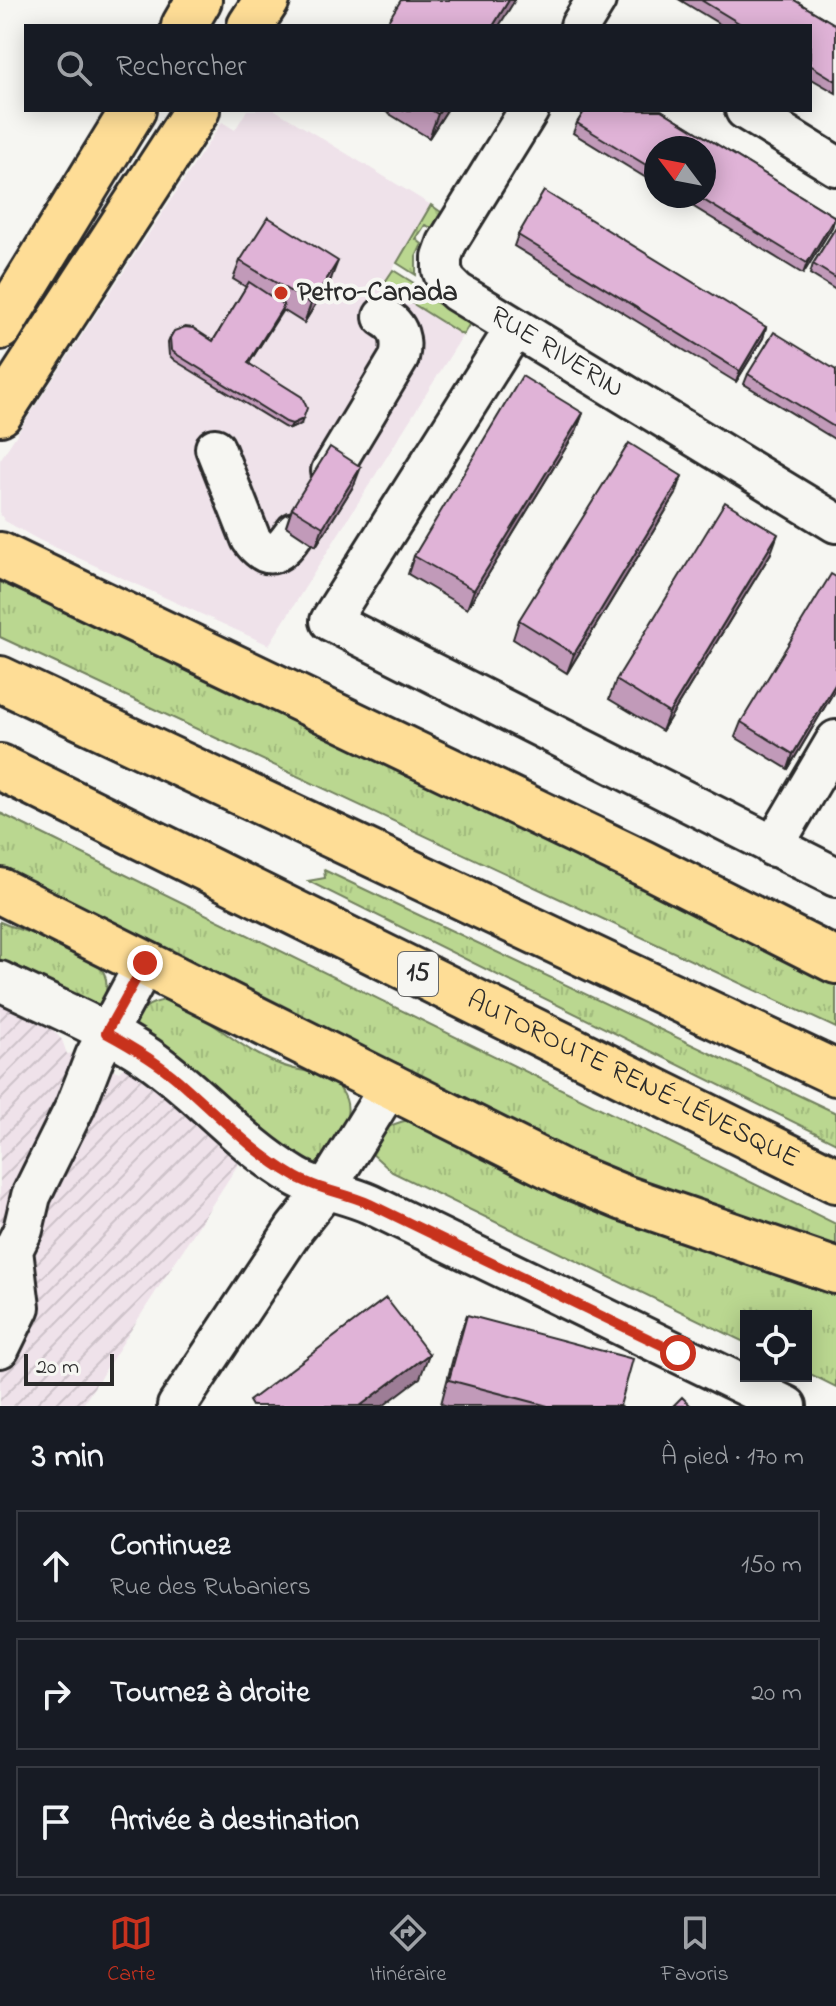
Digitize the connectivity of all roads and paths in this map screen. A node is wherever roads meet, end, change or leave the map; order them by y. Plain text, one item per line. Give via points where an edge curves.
1 (199, 0) edge
2 (267, 0) edge
3 (185, 24) edge
4 (251, 24) edge
5 (132, 112) edge
6 (196, 112) edge
7 (528, 112) edge
8 (748, 112) edge
9 (836, 166) edge
10 (383, 317) dead end
11 (0, 327) edge
12 (515, 328) junction
13 (0, 413) edge
14 (215, 448) dead end
15 (331, 471) edge
16 (836, 523) edge
17 (295, 532) edge
18 (0, 555) edge
19 (0, 679) edge
20 (836, 740) edge
21 (0, 767) edge
22 (773, 847) junction
23 (836, 877) edge
24 (0, 891) edge
25 (836, 961) edge
26 (145, 963) junction
27 (0, 981) edge
28 (106, 1033) junction
29 (836, 1073) edge
30 (390, 1086) junction
31 (836, 1180) edge
32 (326, 1189) junction
33 (836, 1271) edge
34 (10, 1302) edge
35 (0, 1348) edge
36 (177, 1406) edge
37 (787, 1406) edge

1 - 3 main road
2 - 4 main road
5 - 11 main road
6 - 13 main road
7 - 12 street, RUE RIVERIN via 447,243 441,264 451,287
8 - 9 street
10 - 15 street via 397,328 399,358
12 - 16 street, RUE RIVERIN
12 - 22 street via 330,621
14 - 17 street via 259,550 274,554
18 - 25 main road
19 - 29 main road
20 - 22 street
21 - 31 main road, AUTOROUTE RENÉ-LÉVESQUE / 15
22 - 23 street
24 - 26 main road
26 - 28 street
26 - 30 main road
27 - 28 street
28 - 32 street via 177,1079 247,1143 295,1176
28 - 34 street via 31,1196 13,1250
30 - 32 street
30 - 33 main road via 568,1175
32 - 36 street
32 - 37 street via 370,1204
34 - 35 street

